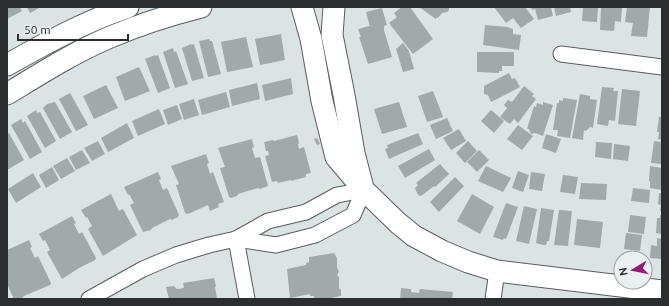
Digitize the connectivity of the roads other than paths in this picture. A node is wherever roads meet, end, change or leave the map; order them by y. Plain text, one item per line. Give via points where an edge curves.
1 (128, 7) edge
2 (201, 7) edge
3 (302, 7) edge
4 (318, 7) edge
5 (334, 7) edge
6 (561, 54) dead end
7 (7, 65) edge
8 (662, 67) edge
9 (7, 94) edge
10 (364, 190) junction
11 (236, 240) junction
12 (497, 271) junction
13 (662, 291) edge
14 (88, 299) edge
15 (247, 299) edge
16 (493, 299) edge

1 - 7 street via 59,37
2 - 9 street via 108,38
3 - 4 street
3 - 10 street via 336,157
5 - 10 street via 332,35 354,153
6 - 8 street
10 - 11 street via 337,195 306,212 268,221
10 - 11 street via 352,215 315,235 276,245
10 - 12 street via 414,236 449,254
11 - 14 street via 176,255 143,269
11 - 15 street
12 - 13 street
12 - 16 street

